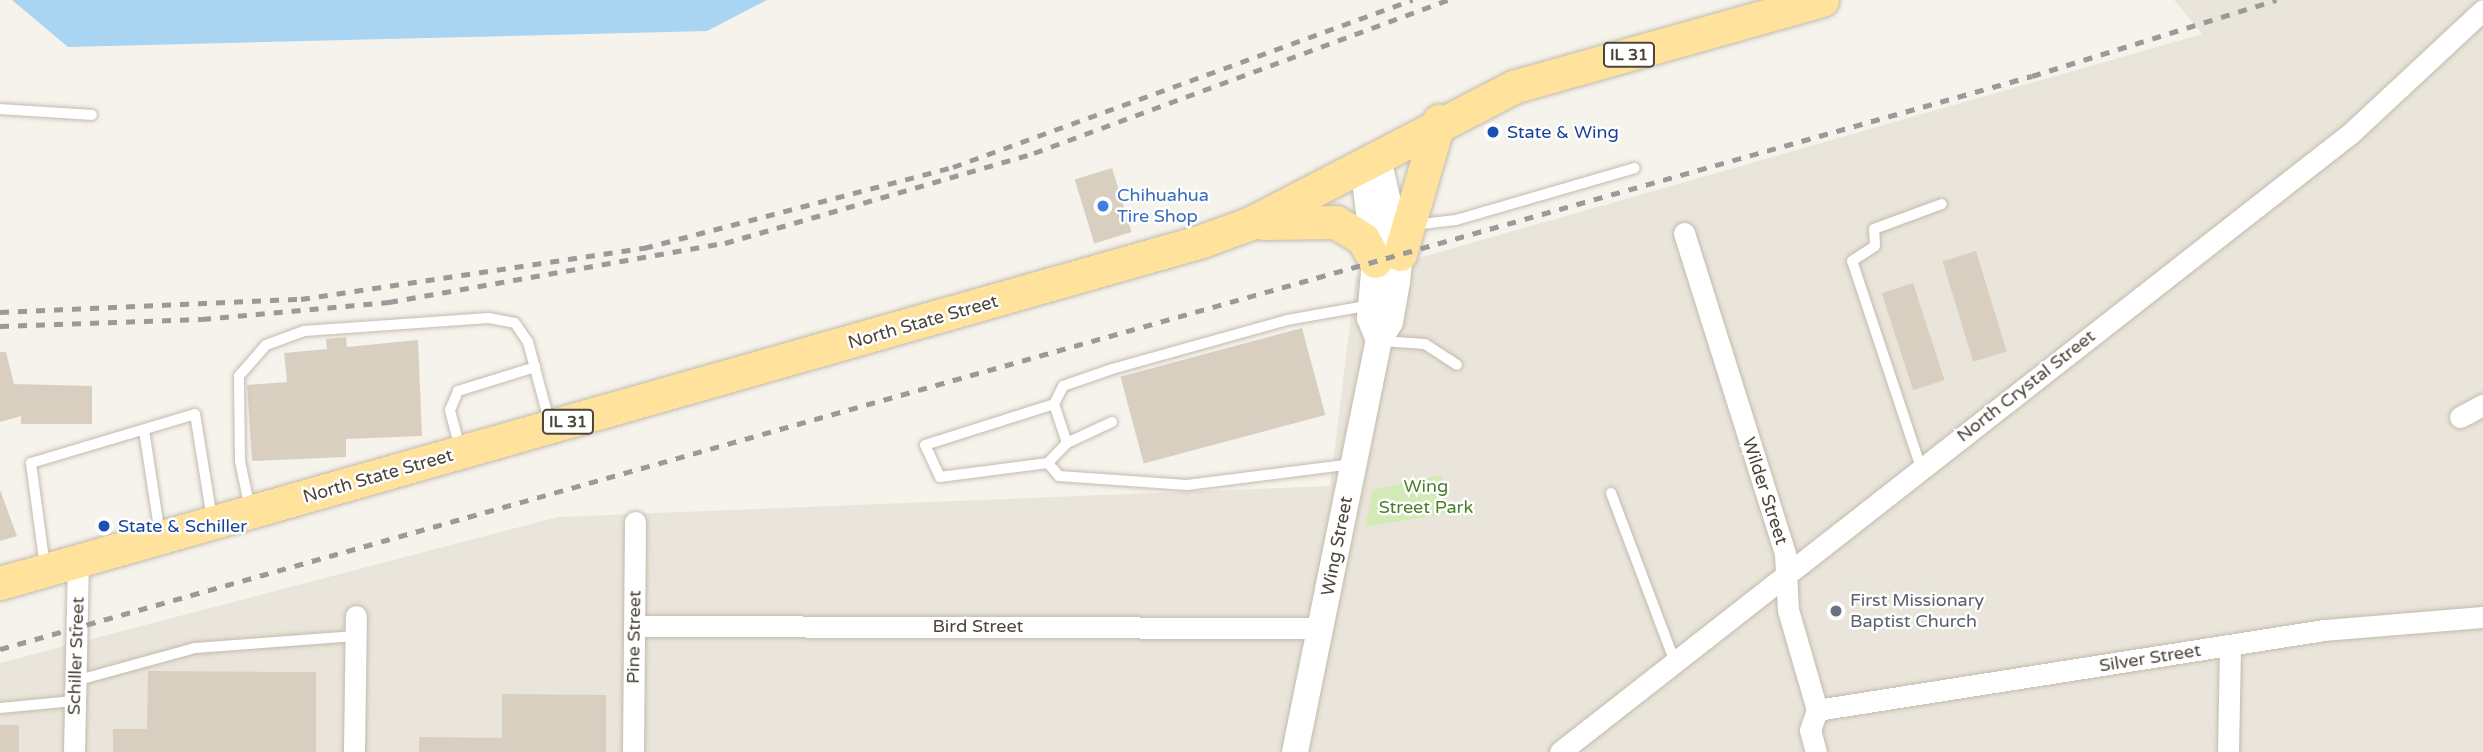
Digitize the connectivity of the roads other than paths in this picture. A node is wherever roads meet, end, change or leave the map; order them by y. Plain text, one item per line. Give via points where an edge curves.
1 (1822, 0) edge
2 (2483, 10) edge
3 (0, 109) edge
4 (92, 116) dead end
5 (1439, 121) junction
6 (1370, 163) junction
7 (1635, 168) dead end
8 (1942, 204) dead end
9 (1251, 223) junction
10 (1684, 233) dead end
11 (1394, 247) junction
12 (1371, 305) junction
13 (1379, 340) junction
14 (1457, 365) dead end
15 (535, 367) junction
16 (1054, 404) junction
17 (2483, 405) edge
18 (2460, 417) dead end
19 (1112, 422) dead end
20 (551, 427) junction
21 (144, 430) junction
22 (1067, 443) junction
23 (461, 452) junction
24 (1048, 463) junction
25 (1353, 464) junction
26 (1921, 468) junction
27 (1611, 493) dead end
28 (251, 512) junction
29 (635, 522) dead end
30 (213, 523) junction
31 (161, 537) junction
32 (78, 561) junction
33 (46, 570) junction
34 (1789, 574) junction
35 (0, 583) edge
36 (2483, 617) edge
37 (356, 626) joint
38 (634, 626) junction
39 (1321, 628) junction
40 (2230, 646) junction
41 (1675, 662) junction
42 (75, 691) junction
43 (0, 708) edge
44 (1817, 710) junction
45 (74, 752) edge
46 (354, 752) edge
47 (633, 752) edge
48 (1295, 752) edge
49 (1560, 752) edge
50 (1816, 752) edge
51 (2228, 752) edge

1 - 5 main road, North State Street / IL 31 via 1513,87
2 - 26 street, North Crystal Street via 2351,133
3 - 4 lane
5 - 6 main road, North State Street / IL 31
5 - 11 main road
6 - 9 main road, North State Street / IL 31
6 - 11 street, Wing Street
7 - 11 lane via 1456,220
8 - 26 lane via 1874,229 1875,246 1852,261
9 - 11 main road via 1336,222 1363,239
9 - 20 main road, North State Street / IL 31
10 - 34 street, Wilder Street
11 - 12 street, Wing Street
11 - 13 street, Wing Street via 1390,322
12 - 13 street, Wing Street
12 - 16 lane via 1287,320 1112,369 1063,386
13 - 14 lane via 1425,344
13 - 25 street, Wing Street
15 - 20 lane
15 - 23 lane via 458,391 450,410
15 - 28 lane via 515,323 489,318 304,331 266,345 248,359 238,386 240,461
16 - 22 lane
16 - 24 lane via 925,445 940,477
17 - 18 street
19 - 22 lane
20 - 23 main road, North State Street / IL 31
21 - 30 lane via 195,414
21 - 31 lane
21 - 33 lane via 32,463
22 - 24 lane
23 - 28 main road, North State Street / IL 31
24 - 25 lane via 1059,475 1187,485
25 - 39 street, Wing Street
26 - 34 street, North Crystal Street
27 - 41 lane
28 - 30 main road, North State Street / IL 31
29 - 38 street, Pine Street
30 - 31 main road, North State Street / IL 31
31 - 32 main road, North State Street / IL 31
32 - 33 main road, North State Street / IL 31
32 - 42 street, Schiller Street
33 - 35 main road, North State Street / IL 31
34 - 41 street, North Crystal Street
34 - 44 street, Wilder Street via 1788,610
36 - 40 street, Silver Street via 2400,620
37 - 42 lane via 195,648
37 - 46 street
38 - 39 street, Bird Street
38 - 47 street, Pine Street
39 - 48 street, Wing Street
40 - 44 street, Silver Street
40 - 51 street
41 - 49 street, North Crystal Street
42 - 43 lane
42 - 45 street, Schiller Street
44 - 50 street, Wilder Street via 1811,730

